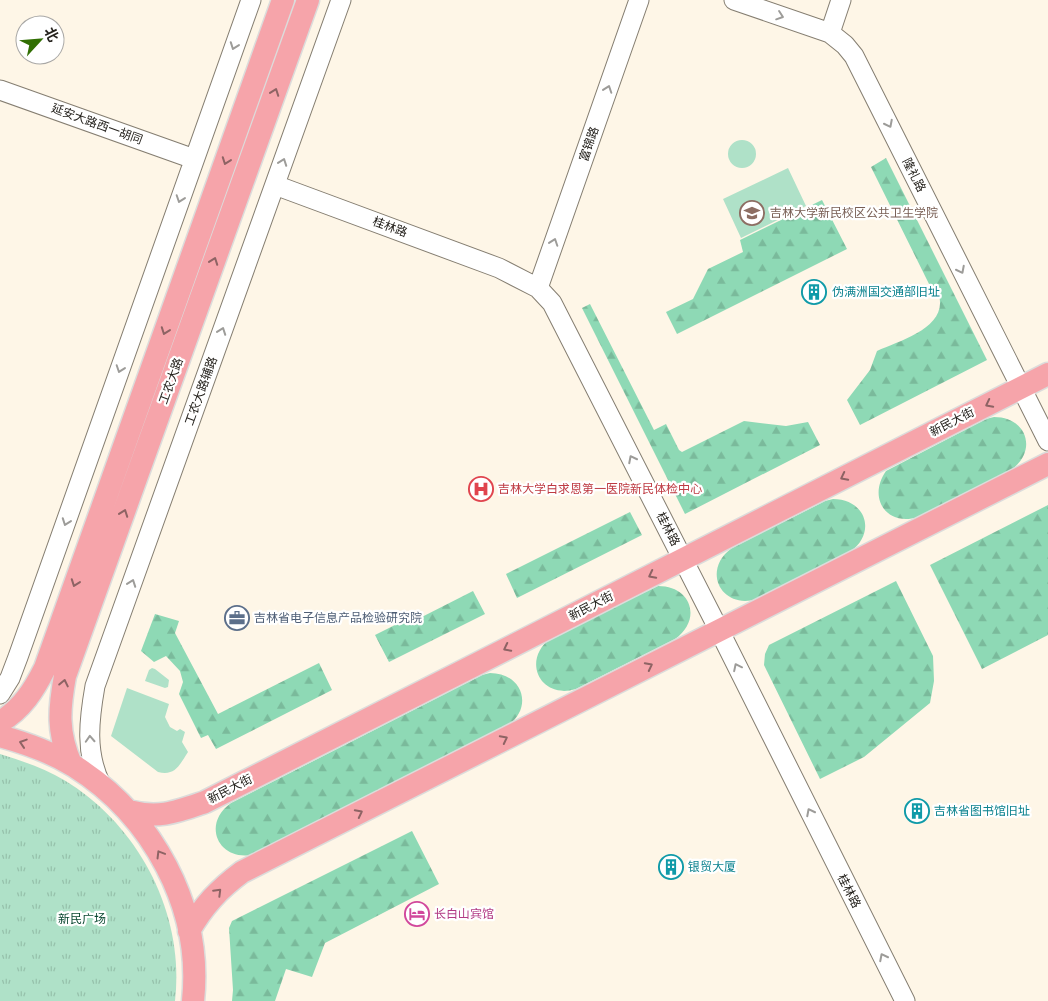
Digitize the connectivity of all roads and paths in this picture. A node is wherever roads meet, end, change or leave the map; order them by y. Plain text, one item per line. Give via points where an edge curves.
1 (251, 0) edge
2 (283, 0) edge
3 (308, 0) edge
4 (340, 0) edge
5 (639, 0) edge
6 (734, 0) edge
7 (841, 0) edge
8 (830, 33) junction
9 (0, 90) edge
10 (194, 159) junction
11 (275, 185) junction
12 (538, 288) junction
13 (1048, 374) edge
14 (1020, 388) junction
15 (1048, 441) edge
16 (1048, 464) edge
17 (683, 559) junction
18 (719, 630) junction
19 (0, 694) edge
20 (0, 722) edge
21 (0, 736) edge
22 (71, 764) junction
23 (101, 786) junction
24 (128, 811) junction
25 (189, 931) junction
26 (193, 1001) edge
27 (905, 1001) edge

1 -> 10 street
2 -> 20 main road, 工农大路 via 45,668 35,689 20,707
22 -> 3 main road, 工农大路 via 61,738 59,721 65,676
11 -> 4 street, 工农大路辅路
12 -> 5 street, 富锦路
6 -> 8 street, 隆礼路
7 - 8 street
8 -> 14 street, 隆礼路 via 854,56
9 - 10 street, 延安大路西一胡同
10 -> 19 street via 18,657
11 - 12 street, 桂林路 via 499,268
23 -> 11 street, 工农大路辅路 via 95,773 89,740 95,686
17 -> 12 street, 桂林路 via 566,329 552,303
13 - 14 main road, 新民大街
14 - 15 street, 隆礼路
14 -> 17 main road, 新民大街
16 - 18 main road
17 - 18 street, 桂林路
17 -> 24 main road, 新民大街 via 205,802 160,815
25 -> 18 main road via 208,901 242,872
27 -> 18 street, 桂林路
22 -> 21 main road via 25,743
22 - 23 main road
23 - 24 main road
25 -> 24 main road via 176,886 165,862
25 - 26 main road via 194,966

